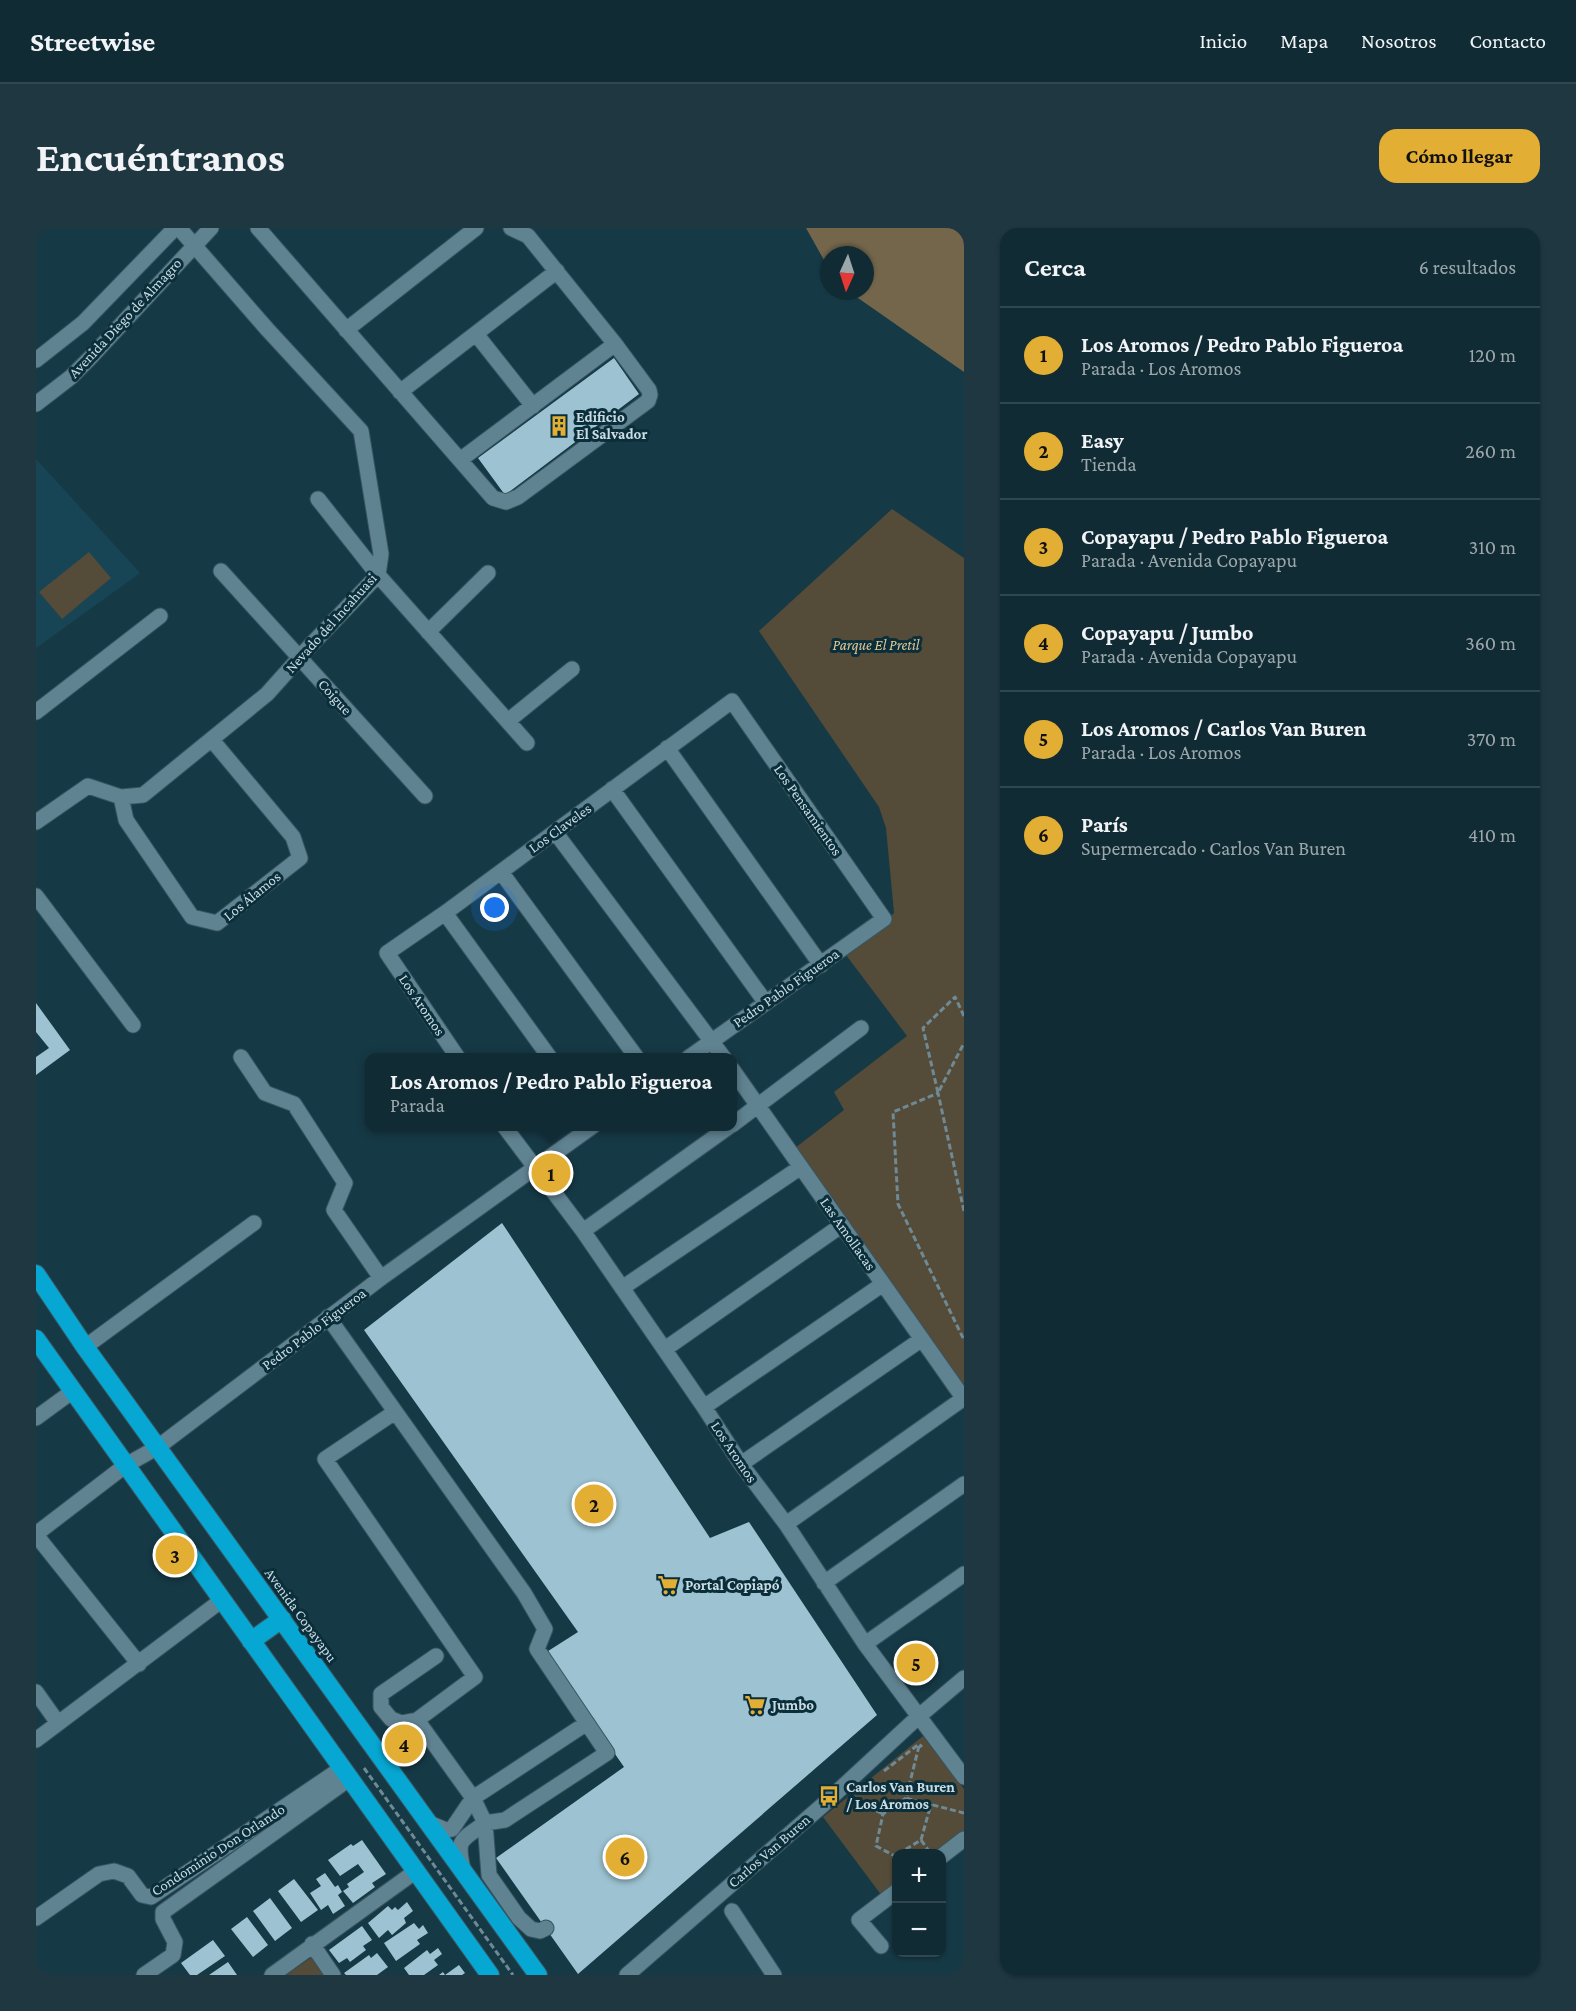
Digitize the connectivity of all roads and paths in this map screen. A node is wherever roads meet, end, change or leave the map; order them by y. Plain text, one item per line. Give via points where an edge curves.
1 (175, 228) edge
2 (179, 228) edge
3 (212, 228) edge
4 (258, 228) edge
5 (476, 228) edge
6 (511, 228) edge
7 (194, 246) junction
8 (556, 271) junction
9 (346, 330) junction
10 (476, 334) junction
11 (615, 344) junction
12 (36, 360) edge
13 (400, 392) junction
14 (36, 404) edge
15 (533, 406) junction
16 (460, 460) junction
17 (318, 499) dead end
18 (221, 571) dead end
19 (488, 573) dead end
20 (378, 575) junction
21 (160, 616) dead end
22 (428, 632) junction
23 (300, 657) junction
24 (572, 669) dead end
25 (732, 701) joint
26 (36, 712) edge
27 (508, 722) junction
28 (212, 740) junction
29 (527, 743) dead end
30 (667, 748) junction
31 (612, 789) junction
32 (425, 796) dead end
33 (121, 797) junction
34 (36, 822) edge
35 (555, 832) junction
36 (501, 872) junction
37 (36, 896) edge
38 (445, 913) junction
39 (884, 919) joint
40 (387, 953) joint
41 (821, 965) junction
42 (766, 1003) junction
43 (964, 1016) edge
44 (132, 1025) dead end
45 (861, 1028) dead end
46 (712, 1040) junction
47 (964, 1043) edge
48 (455, 1053) edge
49 (546, 1053) edge
50 (633, 1053) edge
51 (695, 1053) edge
52 (721, 1053) edge
53 (242, 1057) dead end
54 (737, 1076) edge
55 (938, 1093) junction
56 (758, 1106) junction
57 (737, 1122) edge
58 (508, 1131) edge
59 (586, 1131) edge
60 (724, 1131) edge
61 (801, 1167) junction
62 (535, 1169) junction
63 (964, 1211) edge
64 (254, 1223) dead end
65 (842, 1225) junction
66 (583, 1231) junction
67 (36, 1274) edge
68 (381, 1278) junction
69 (883, 1284) junction
70 (622, 1288) junction
71 (328, 1317) junction
72 (36, 1339) edge
73 (922, 1339) junction
74 (964, 1340) edge
75 (85, 1347) junction
76 (664, 1349) junction
77 (73, 1391) junction
78 (964, 1399) edge
79 (704, 1407) junction
80 (395, 1412) junction
81 (36, 1418) edge
82 (158, 1447) junction
83 (741, 1464) junction
84 (126, 1466) junction
85 (964, 1484) edge
86 (786, 1524) junction
87 (36, 1534) edge
88 (964, 1574) edge
89 (824, 1583) junction
90 (222, 1600) junction
91 (282, 1619) junction
92 (251, 1641) junction
93 (865, 1644) junction
94 (436, 1656) dead end
95 (139, 1664) junction
96 (964, 1678) edge
97 (36, 1692) edge
98 (918, 1717) junction
99 (417, 1720) junction
100 (587, 1723) junction
101 (58, 1724) junction
102 (36, 1740) edge
103 (919, 1744) junction
104 (927, 1753) dead end
105 (884, 1771) dead end
106 (345, 1773) junction
107 (964, 1777) edge
108 (857, 1791) dead end
109 (474, 1798) junction
110 (906, 1798) junction
111 (931, 1804) junction
112 (964, 1813) edge
113 (883, 1814) junction
114 (429, 1823) junction
115 (485, 1823) junction
116 (964, 1839) edge
117 (921, 1840) junction
118 (906, 1849) edge
119 (927, 1849) edge
120 (946, 1853) edge
121 (892, 1854) edge
122 (417, 1871) junction
123 (463, 1871) junction
124 (892, 1895) edge
125 (732, 1911) dead end
126 (36, 1918) edge
127 (546, 1928) dead end
128 (312, 1944) junction
129 (880, 1946) dead end
130 (144, 1975) edge
131 (272, 1975) edge
132 (333, 1975) edge
133 (490, 1975) edge
134 (538, 1975) edge
135 (627, 1975) edge
136 (774, 1975) edge

1 - 12 street, Avenida Diego de Almagro via 83,323
2 - 7 street, Nevado del Incahuasi
3 - 7 street, Avenida Diego de Almagro
4 - 9 street
5 - 9 street
6 - 8 street via 528,236
7 - 14 street, Avenida Diego de Almagro via 71,377
7 - 20 street, Nevado del Incahuasi via 361,431 381,554
8 - 10 street
8 - 11 street
9 - 13 street
10 - 13 street
10 - 15 street
11 - 15 street
11 - 16 street via 649,390 648,401 512,501 493,498
13 - 16 street
15 - 16 street
17 - 20 street
18 - 23 street, Coigue
19 - 22 street
20 - 22 street
20 - 23 street, Nevado del Incahuasi
21 - 26 street
22 - 27 street
23 - 28 street, Nevado del Incahuasi via 267,694
23 - 32 street, Coigue
24 - 27 street
25 - 30 street, Los Claveles
25 - 39 street, Los Pensamientos
27 - 29 street
28 - 33 street, Nevado del Incahuasi via 143,795
28 - 33 street, Los Álamos via 292,837 300,858 218,923 192,917 126,820
30 - 31 street, Los Claveles
30 - 41 street
31 - 35 street, Los Claveles
31 - 42 street
33 - 34 street via 88,786
35 - 36 street, Los Claveles
35 - 46 street
36 - 38 street, Los Claveles
36 - 50 street
37 - 44 street
38 - 40 street, Los Claveles
38 - 49 street
39 - 41 street, Pedro Pablo Figueroa
40 - 48 street, Los Aromos
41 - 42 street, Pedro Pablo Figueroa
42 - 46 street, Pedro Pablo Figueroa
43 - 55 path via 955,997 923,1028
45 - 56 street
46 - 51 street, Pedro Pablo Figueroa
46 - 52 street
47 - 55 path
53 - 68 street via 266,1093 294,1104 345,1183 334,1210
54 - 56 street, Las Amollacas
55 - 63 path
55 - 74 path via 893,1112 898,1204
56 - 57 street
56 - 61 street, Las Amollacas
58 - 62 street, Los Aromos
59 - 62 street, Pedro Pablo Figueroa
60 - 66 street
61 - 65 street, Las Amollacas
61 - 70 street
62 - 66 street, Los Aromos
62 - 68 street, Pedro Pablo Figueroa
64 - 75 street
65 - 69 street, Las Amollacas
65 - 76 street
66 - 70 street, Los Aromos
67 - 75 highway, Avenida Copayapu
68 - 71 street, Pedro Pablo Figueroa
69 - 73 street, Las Amollacas
69 - 79 street
70 - 76 street, Los Aromos
71 - 80 street
71 - 82 street, Pedro Pablo Figueroa
72 - 77 highway
73 - 78 street, Las Amollacas
73 - 83 street
75 - 82 highway, Avenida Copayapu
76 - 79 street, Los Aromos
77 - 81 street
77 - 84 highway
78 - 86 street
79 - 83 street, Los Aromos
80 - 99 street via 325,1459 475,1677
80 - 100 street via 524,1593 545,1629 537,1649
82 - 84 street, Pedro Pablo Figueroa
82 - 91 highway, Avenida Copayapu
83 - 86 street, Los Aromos
84 - 87 street, Pedro Pablo Figueroa
84 - 90 highway
85 - 89 street
86 - 89 street, Los Aromos
87 - 95 street
88 - 93 street
89 - 93 street, Los Aromos
90 - 92 highway
90 - 95 street
91 - 92 highway
91 - 114 highway, Avenida Copayapu
92 - 106 highway
93 - 98 street, Los Aromos
94 - 99 street via 381,1694 381,1707 391,1719 401,1723
95 - 101 street
96 - 98 street, Carlos Van Buren
97 - 101 street
98 - 107 street, Los Aromos
98 - 135 street, Carlos Van Buren
99 - 109 street
100 - 109 street
100 - 115 street via 607,1753 505,1820
101 - 102 street
103 - 104 path
103 - 105 path
103 - 110 path
106 - 122 highway
106 - 126 street, Condominio Don Orlando via 151,1897 142,1895 128,1876 114,1871 99,1874
106 - 130 street via 163,1912 175,1942 173,1955
108 - 113 path via 849,1798
109 - 114 street via 452,1829
109 - 115 street
110 - 111 path
110 - 113 path
111 - 112 path
111 - 117 path
113 - 121 path via 876,1846
114 - 123 highway, Avenida Copayapu
115 - 123 street via 462,1840 459,1849
115 - 127 street via 489,1875 519,1918 531,1929
116 - 120 street
117 - 118 path
117 - 119 path
122 - 128 street
122 - 133 highway
123 - 134 highway, Avenida Copayapu
124 - 129 street via 859,1920
125 - 136 street
128 - 131 street
128 - 132 street

